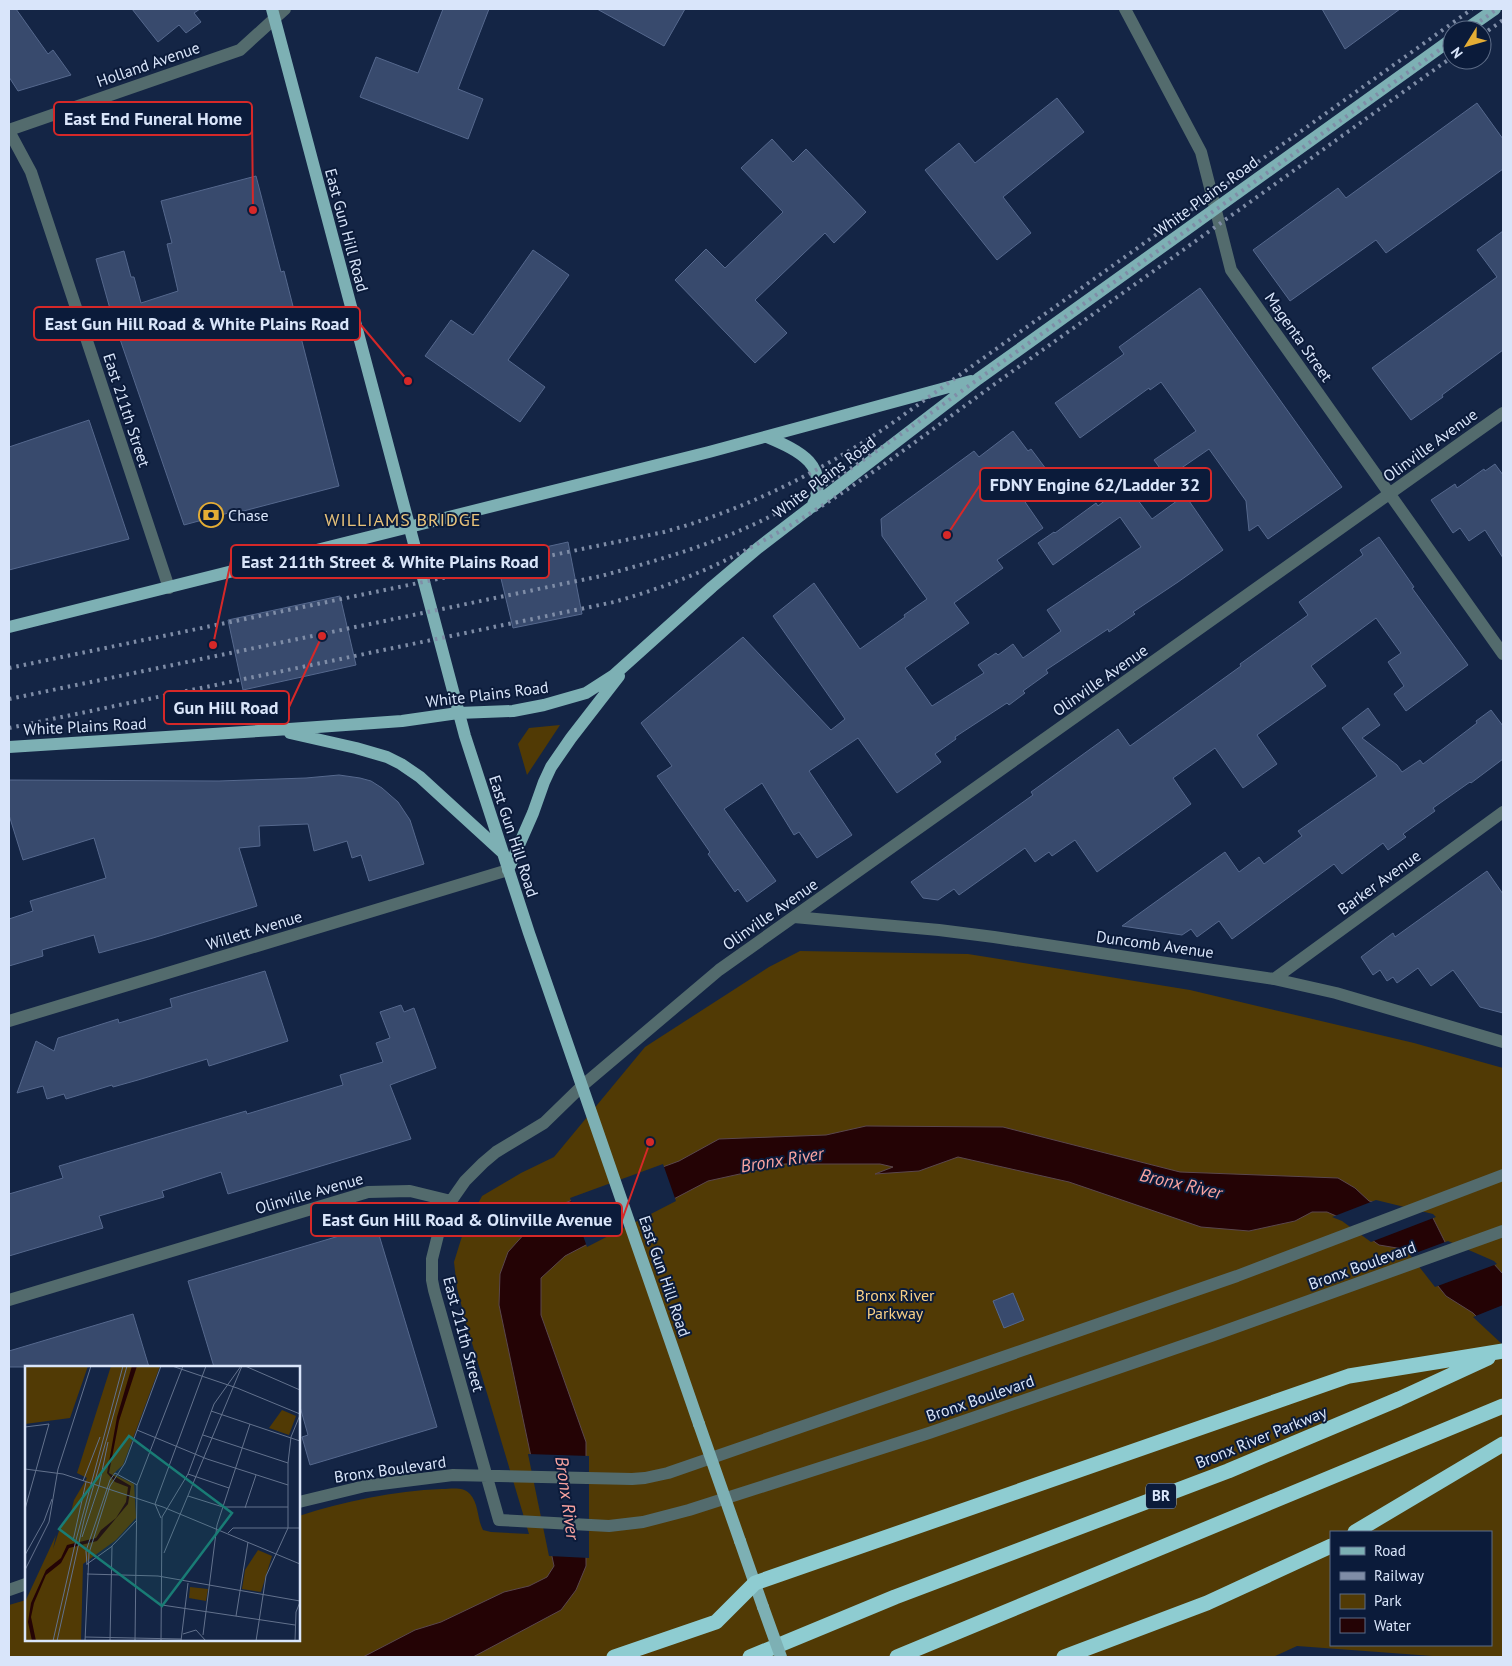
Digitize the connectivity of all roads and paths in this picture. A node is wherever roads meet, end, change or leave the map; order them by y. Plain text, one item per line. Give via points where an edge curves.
1 (285, 9) edge
2 (1125, 9) edge
3 (1495, 9) edge
4 (273, 14) edge
5 (1479, 20) edge
6 (1442, 46) edge
7 (9, 130) edge
8 (1215, 209) junction
9 (978, 379) junction
10 (1503, 413) edge
11 (767, 437) junction
12 (1390, 494) junction
13 (812, 507) junction
14 (410, 526) junction
15 (169, 588) junction
16 (9, 628) edge
17 (1503, 654) edge
18 (630, 661) junction
19 (458, 713) junction
20 (275, 730) junction
21 (9, 747) edge
22 (1503, 812) edge
23 (503, 853) junction
24 (508, 870) junction
25 (794, 917) junction
26 (1274, 979) junction
27 (9, 1021) edge
28 (1503, 1042) edge
29 (582, 1086) junction
30 (1503, 1175) edge
31 (451, 1201) junction
32 (1503, 1231) edge
33 (9, 1300) edge
34 (1503, 1351) edge
35 (1500, 1407) edge
36 (1503, 1444) edge
37 (487, 1476) junction
38 (300, 1502) edge
39 (1356, 1531) edge
40 (1330, 1546) edge
41 (755, 1582) junction
42 (25, 1584) edge
43 (9, 1590) edge
44 (614, 1657) edge
45 (750, 1657) edge
46 (781, 1657) edge
47 (897, 1657) edge
48 (1064, 1657) edge

1 - 4 street, Holland Avenue
2 - 8 street, Magenta Street via 1201,152
3 - 5 main road
4 - 7 street, Holland Avenue via 240,50
4 - 14 main road, East Gun Hill Road
6 - 8 main road, White Plains Road
7 - 15 street, East 211th Street via 31,172
8 - 9 main road, White Plains Road
8 - 12 street, Magenta Street via 1232,270
9 - 11 main road, White Plains Road
9 - 13 main road, White Plains Road
10 - 12 street, Olinville Avenue
11 - 13 main road via 795,449 812,464 818,487
11 - 14 main road, White Plains Road
12 - 17 street, Magenta Street
12 - 25 street, Olinville Avenue
13 - 18 main road, White Plains Road via 736,566
14 - 15 main road, White Plains Road
14 - 19 main road, East Gun Hill Road
15 - 16 main road, White Plains Road
18 - 19 main road, White Plains Road via 586,693 561,702 514,711
18 - 24 main road via 551,767
19 - 20 main road, White Plains Road via 402,721
19 - 23 main road, East Gun Hill Road
20 - 21 main road, White Plains Road
20 - 23 main road via 356,748 401,764 420,777
22 - 26 street, Barker Avenue
23 - 24 main road, East Gun Hill Road
24 - 27 street, Willett Avenue
24 - 29 main road, East Gun Hill Road
25 - 26 street, Duncomb Avenue via 994,937
25 - 29 street, Olinville Avenue via 719,970
26 - 28 street, Duncomb Avenue via 1336,993
29 - 31 street, Olinville Avenue via 544,1123 483,1163
29 - 41 main road, East Gun Hill Road, bridge
30 - 37 street, Bronx Boulevard via 1185,1295 668,1473 645,1478
31 - 33 street, Olinville Avenue via 410,1191 368,1192
31 - 37 street, East 211th Street via 434,1246 432,1280
32 - 37 street, Bronx Boulevard via 919,1436 650,1520 609,1526 499,1520
34 - 41 highway via 1349,1376
34 - 45 highway, Bronx River Parkway / BR via 1228,1471 895,1597
35 - 47 highway
36 - 39 highway
37 - 38 street, Bronx Boulevard via 453,1475 406,1480
40 - 48 highway via 1207,1603
41 - 44 highway via 716,1622
41 - 46 main road, East Gun Hill Road, bridge
42 - 43 street

